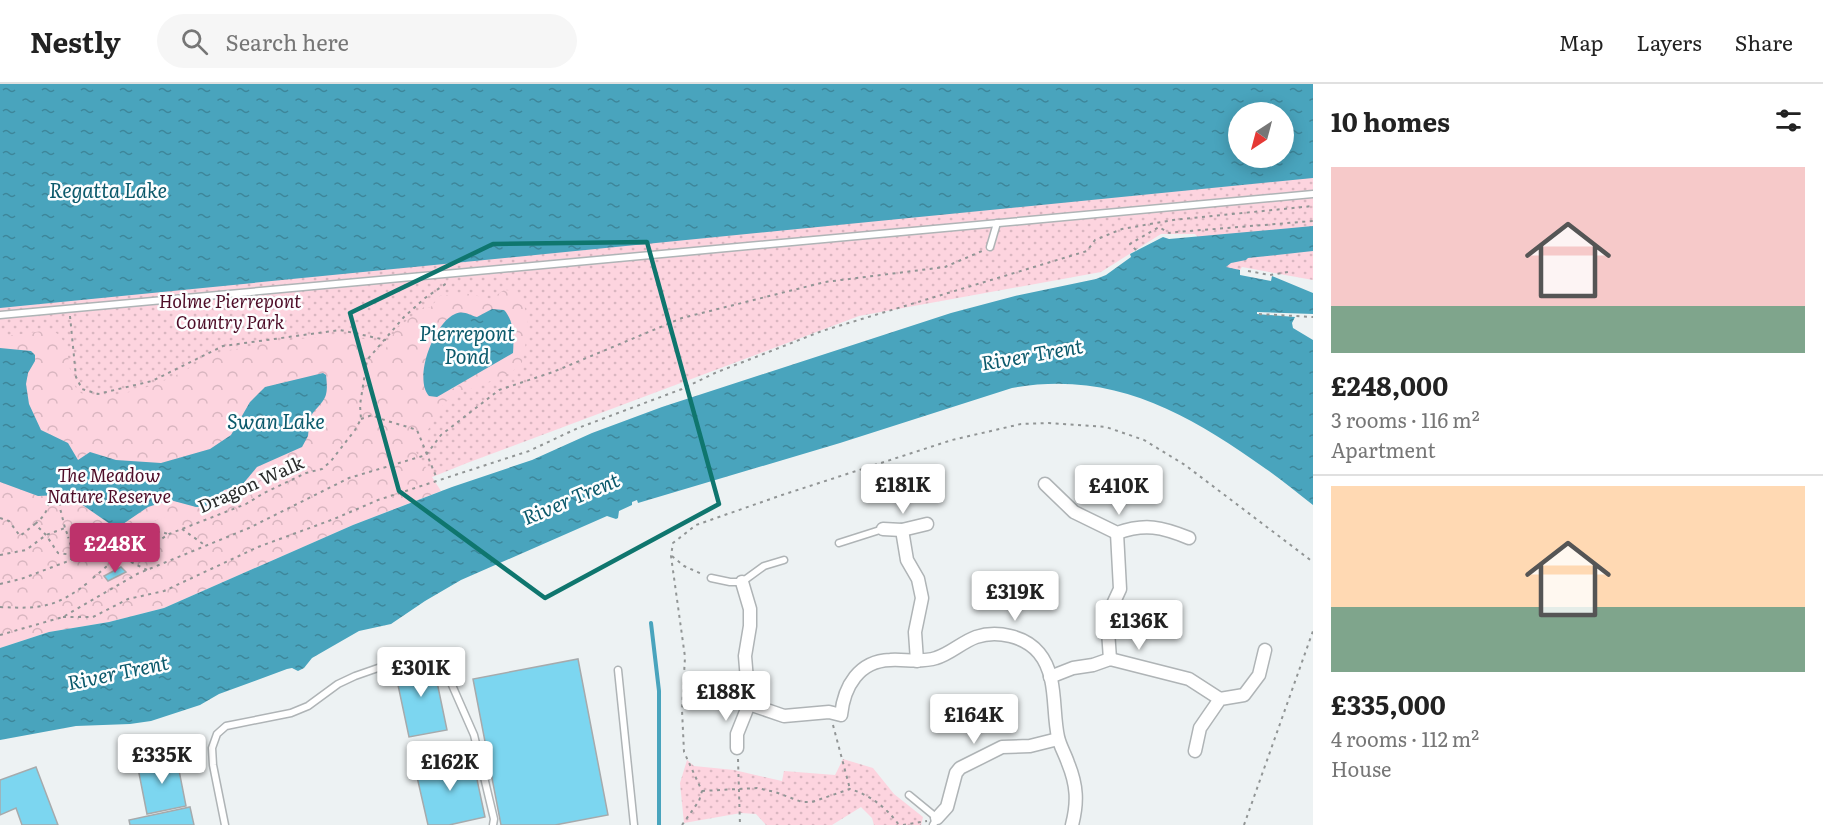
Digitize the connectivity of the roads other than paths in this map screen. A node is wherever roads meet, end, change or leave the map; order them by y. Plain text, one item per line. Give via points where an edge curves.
1 (1313, 194) edge
2 (997, 223) junction
3 (990, 247) road end
4 (0, 315) edge
5 (1045, 484) dead end
6 (927, 524) dead end
7 (883, 529) joint
8 (902, 530) junction
9 (1184, 532) dead end
10 (1117, 533) junction
11 (839, 543) dead end
12 (784, 560) dead end
13 (711, 578) road end
14 (742, 582) junction
15 (1268, 657) dead end
16 (1110, 659) junction
17 (917, 661) junction
18 (618, 670) dead end
19 (1050, 677) junction
20 (1220, 699) junction
21 (749, 704) junction
22 (1058, 739) junction
23 (737, 748) road end
24 (1195, 751) dead end
25 (909, 795) dead end
26 (935, 821) edge
27 (225, 825) edge
28 (493, 825) edge
29 (634, 825) edge
30 (1072, 825) edge

1 - 2 lane
2 - 3 lane
2 - 4 lane
5 - 10 street via 1074,512
6 - 8 street
7 - 8 street
7 - 11 lane
8 - 17 street via 907,560 918,579 922,598 915,632
9 - 10 street via 1134,526
10 - 16 street via 1120,589 1107,617
12 - 14 lane via 764,566
13 - 14 lane
14 - 21 street via 750,609 745,656
15 - 20 street via 1244,695
16 - 19 street
16 - 20 street via 1189,679
17 - 19 street via 936,658 976,637 996,633 1020,639 1039,653
17 - 21 street via 890,660 863,668 851,680 835,714 784,716
18 - 29 lane
19 - 22 street
20 - 24 street via 1200,728
21 - 23 street via 737,734
22 - 26 street via 1002,747 960,768 947,807
22 - 30 street via 1075,785 1077,807
25 - 26 lane
27 - 28 lane via 212,748 217,734 226,726 291,713 355,676 421,653 432,653 441,660 474,735

